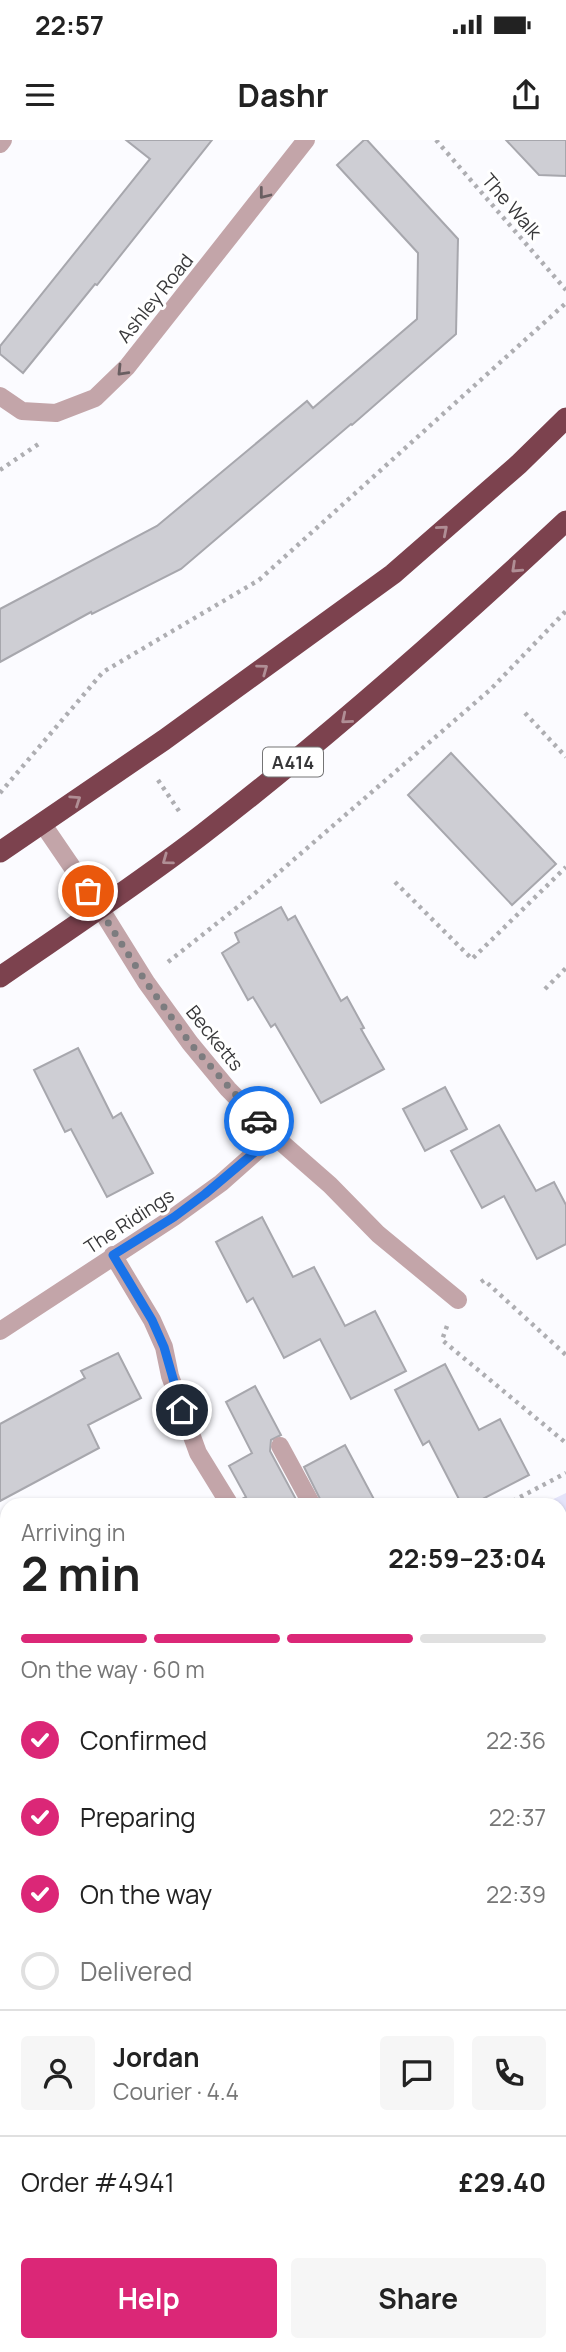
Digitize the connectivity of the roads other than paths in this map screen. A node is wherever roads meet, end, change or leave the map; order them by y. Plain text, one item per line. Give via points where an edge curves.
1 (306, 140) edge
2 (0, 396) edge
3 (566, 418) edge
4 (566, 522) edge
5 (42, 823) junction
6 (0, 852) edge
7 (100, 908) junction
8 (0, 977) edge
9 (274, 1136) junction
10 (113, 1255) junction
11 (458, 1300) road end
12 (0, 1331) edge
13 (280, 1446) dead end
14 (226, 1498) edge
15 (308, 1498) edge

1 -> 2 street, Ashley Road via 127,367 95,398 56,413 22,411
5 -> 3 highway via 393,574
4 -> 7 highway, A414 via 435,643 320,740 198,838
5 - 6 highway
5 - 7 street, Becketts
7 - 8 highway, A414
7 - 9 street, Becketts via 190,1043
9 - 10 street, The Ridings via 212,1189
9 - 11 street, Becketts via 378,1234
10 - 12 street, The Ridings
10 - 14 street via 152,1320 198,1452
13 - 15 street

